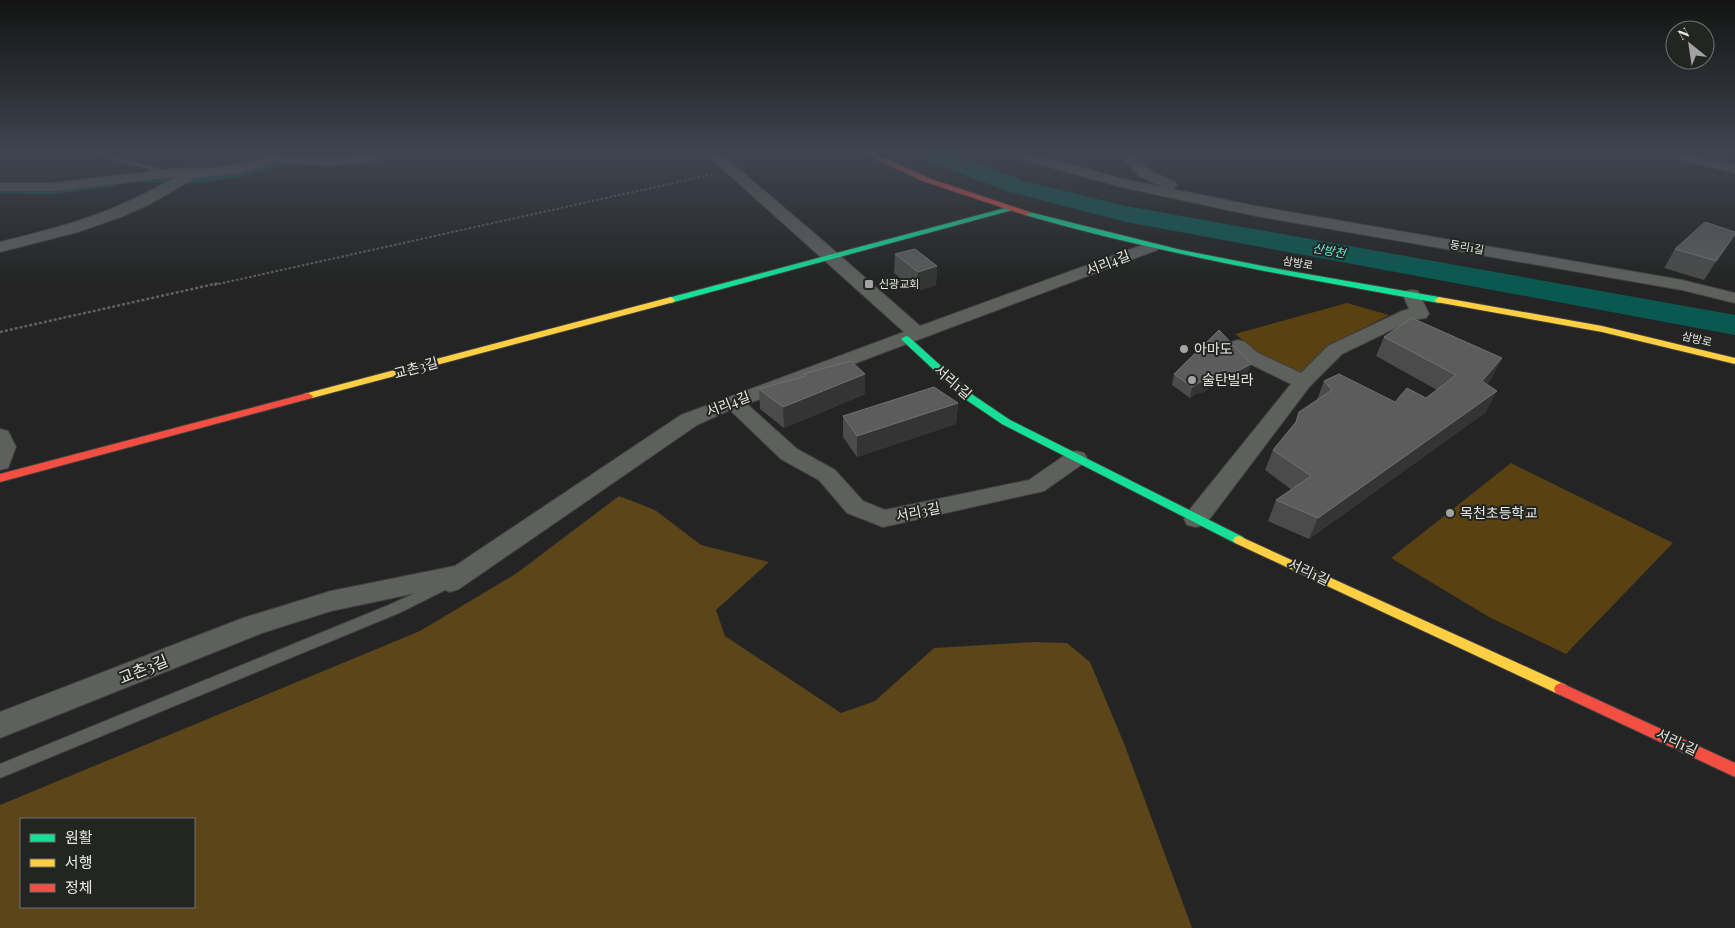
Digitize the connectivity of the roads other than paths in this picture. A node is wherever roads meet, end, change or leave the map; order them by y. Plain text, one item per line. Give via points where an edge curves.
1 (152, 196) edge
2 (762, 196) edge
3 (974, 196) edge
4 (1185, 196) edge
5 (1192, 196) edge
6 (1198, 199) junction
7 (1012, 209) junction
8 (0, 247) edge
9 (1151, 247) junction
10 (832, 257) junction
11 (1412, 295) junction
12 (1735, 298) edge
13 (912, 337) junction
14 (1241, 355) edge
15 (1735, 361) edge
16 (1304, 382) junction
17 (733, 402) junction
18 (0, 436) edge
19 (1076, 458) junction
20 (0, 463) edge
21 (0, 478) edge
22 (1196, 519) junction
23 (456, 578) junction
24 (0, 725) edge
25 (1735, 770) edge
26 (0, 771) edge

1 - 8 street via 100,220
2 - 10 street, 서리1길
3 - 7 street, 삼방로
4 - 6 street, 동리1길
5 - 6 street, 동리1길
6 - 12 street, 동리1길 via 1682,285
7 - 9 street, 삼방로
7 - 10 street
9 - 11 street, 삼방로
9 - 13 street, 서리4길
10 - 13 street, 서리1길
10 - 21 street, 교촌3길
11 - 15 street, 삼방로 via 1602,329
11 - 16 street via 1420,314 1408,315 1335,350
13 - 17 street, 서리4길
13 - 19 street, 서리1길 via 969,397 1006,422
14 - 16 street
16 - 22 street
17 - 19 street, 서리3길 via 789,454 827,475 855,507 883,519 1036,486
17 - 23 street, 서리4길 via 689,420
18 - 20 street via 5,447
19 - 22 street, 서리1길
22 - 25 street, 서리1길
23 - 24 street, 교촌3길 via 331,601 253,625
23 - 26 lane via 394,610

